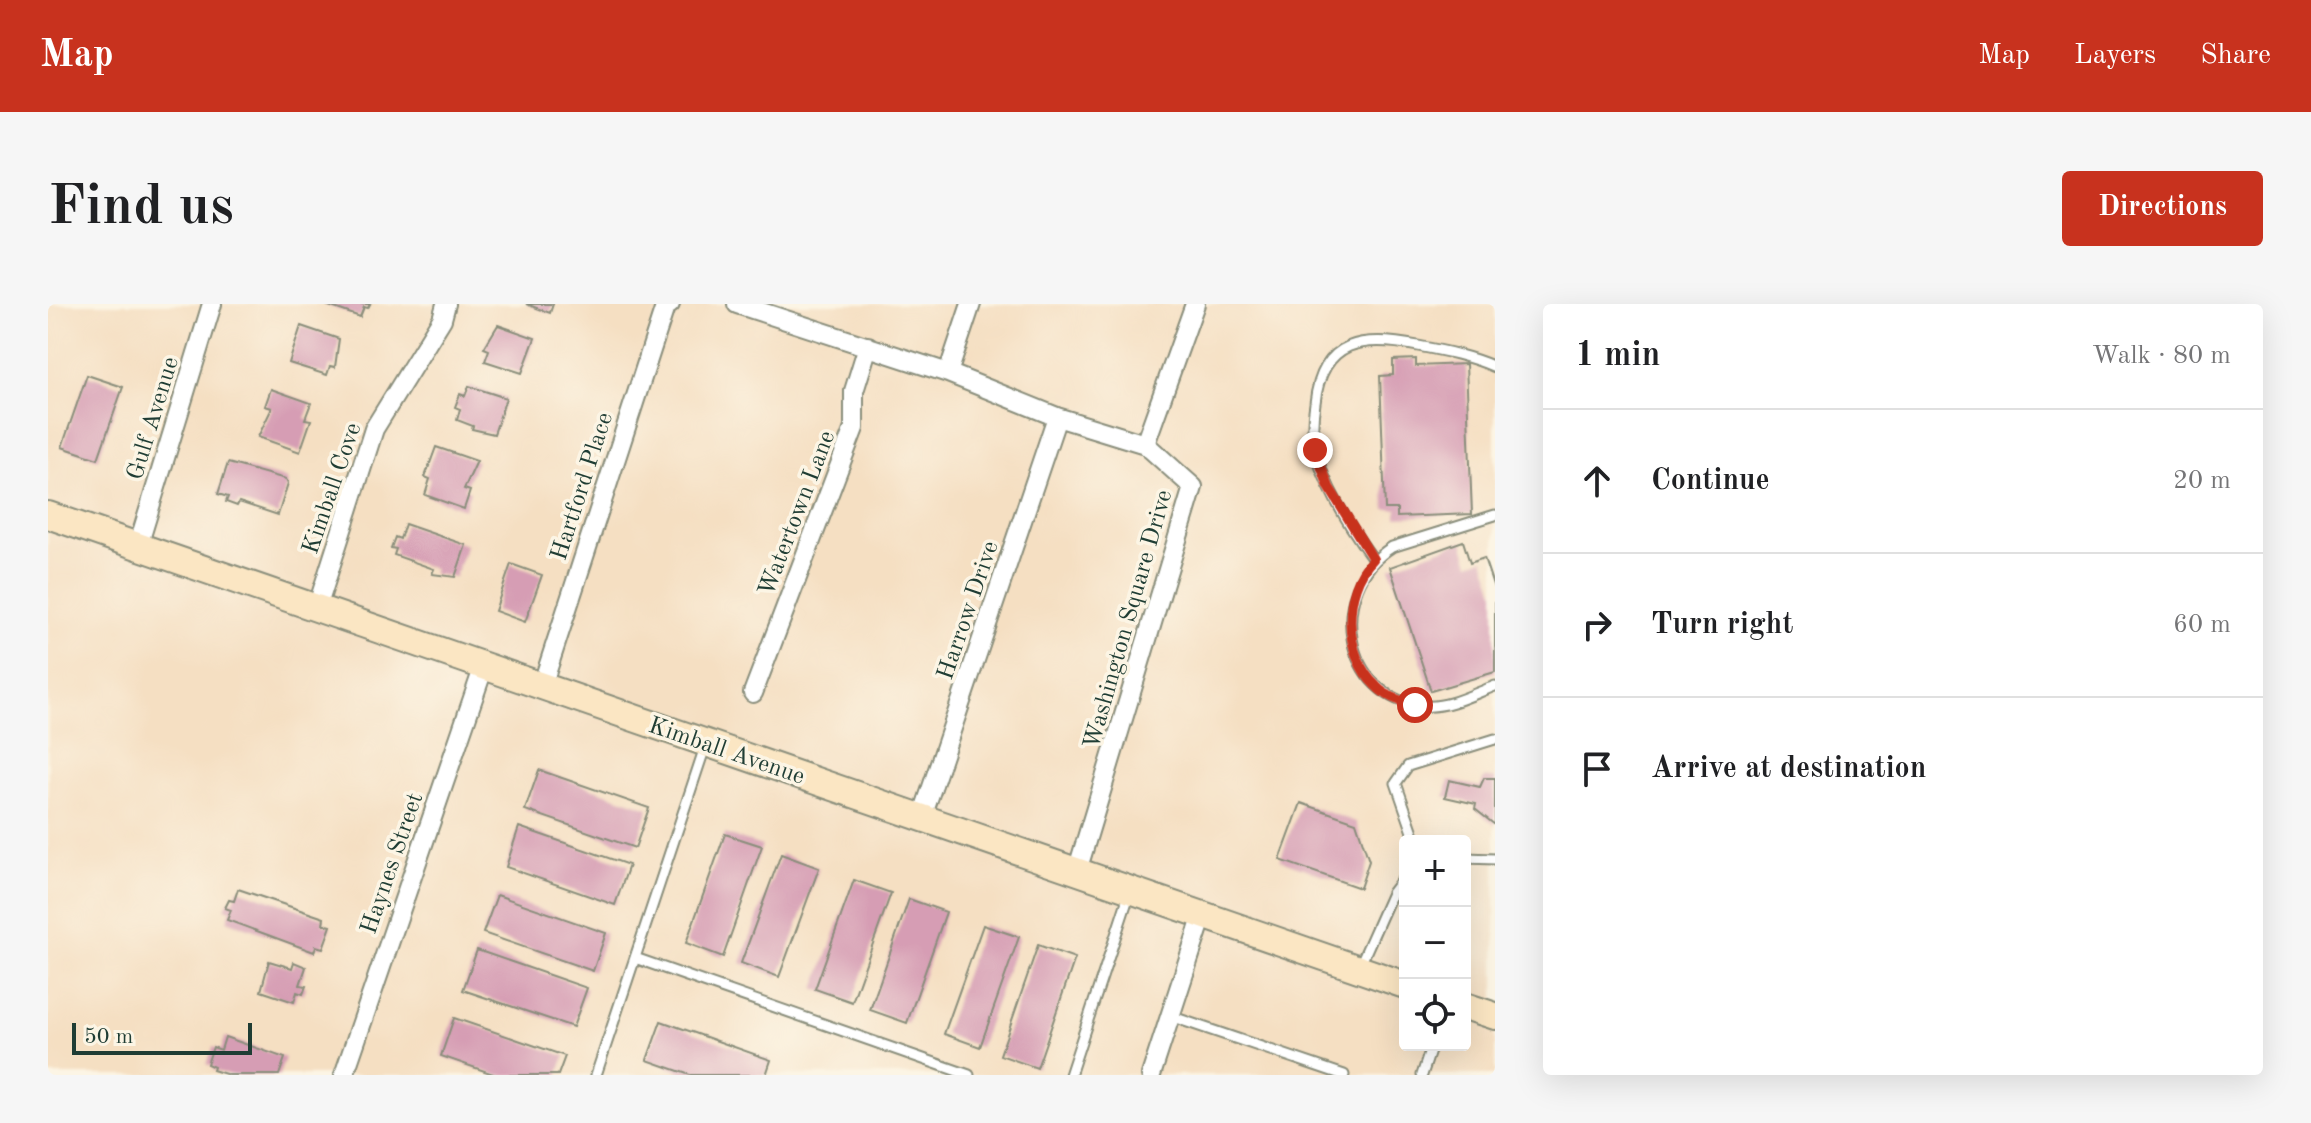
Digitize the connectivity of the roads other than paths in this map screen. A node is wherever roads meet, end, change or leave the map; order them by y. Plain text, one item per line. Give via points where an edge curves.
1 (212, 304) edge
2 (446, 304) edge
3 (670, 304) edge
4 (971, 304) edge
5 (1195, 304) edge
6 (743, 305) edge
7 (868, 346) junction
8 (1495, 367) edge
9 (948, 373) junction
10 (1057, 417) junction
11 (1145, 444) junction
12 (48, 515) edge
13 (1495, 515) edge
14 (138, 546) junction
15 (1373, 559) junction
16 (317, 608) junction
17 (484, 666) junction
18 (542, 686) junction
19 (1495, 686) edge
20 (753, 693) dead end
21 (1495, 739) edge
22 (707, 743) junction
23 (922, 817) junction
24 (1414, 835) edge
25 (1471, 858) edge
26 (1495, 859) edge
27 (1077, 871) junction
28 (1399, 884) edge
29 (1131, 890) junction
30 (1203, 915) junction
31 (635, 958) junction
32 (1358, 969) junction
33 (1399, 983) edge
34 (1471, 1008) edge
35 (1170, 1016) junction
36 (1495, 1016) edge
37 (1430, 1051) edge
38 (344, 1075) edge
39 (596, 1075) edge
40 (969, 1075) edge
41 (1070, 1075) edge
42 (1151, 1075) edge
43 (1344, 1075) edge
44 (1422, 1075) edge

1 - 14 street, Gulf Avenue
2 - 16 street, Kimball Cove via 442,319 374,429
3 - 18 street, Hartford Place
4 - 9 street
5 - 11 street
6 - 7 street, Washington Square Drive
7 - 9 street, Washington Square Drive
7 - 20 street, Watertown Lane via 854,391 854,428
8 - 15 lane via 1458,353 1394,341 1341,349 1325,365 1314,411 1315,450 1329,487
9 - 10 street, Washington Square Drive
10 - 11 street, Washington Square Drive
10 - 23 street, Harrow Drive
11 - 27 street, Washington Square Drive via 1193,487
12 - 14 main road, Kimball Avenue
13 - 15 lane via 1392,547
14 - 16 main road, Kimball Avenue
15 - 19 lane via 1360,577 1351,614 1358,660 1375,686 1425,707
16 - 17 main road, Kimball Avenue
17 - 18 main road, Kimball Avenue
17 - 38 street, Haynes Street
18 - 22 main road, Kimball Avenue
21 - 24 lane via 1408,766 1396,783
22 - 23 main road, Kimball Avenue
22 - 31 lane
23 - 27 main road, Kimball Avenue
25 - 26 lane
27 - 29 main road, Kimball Avenue
28 - 32 lane
29 - 30 main road, Kimball Avenue
29 - 41 lane
30 - 32 main road, Kimball Avenue
30 - 35 street
31 - 39 lane
31 - 40 lane
32 - 33 main road, Kimball Avenue
34 - 36 main road
35 - 42 street
35 - 43 lane
37 - 44 lane

